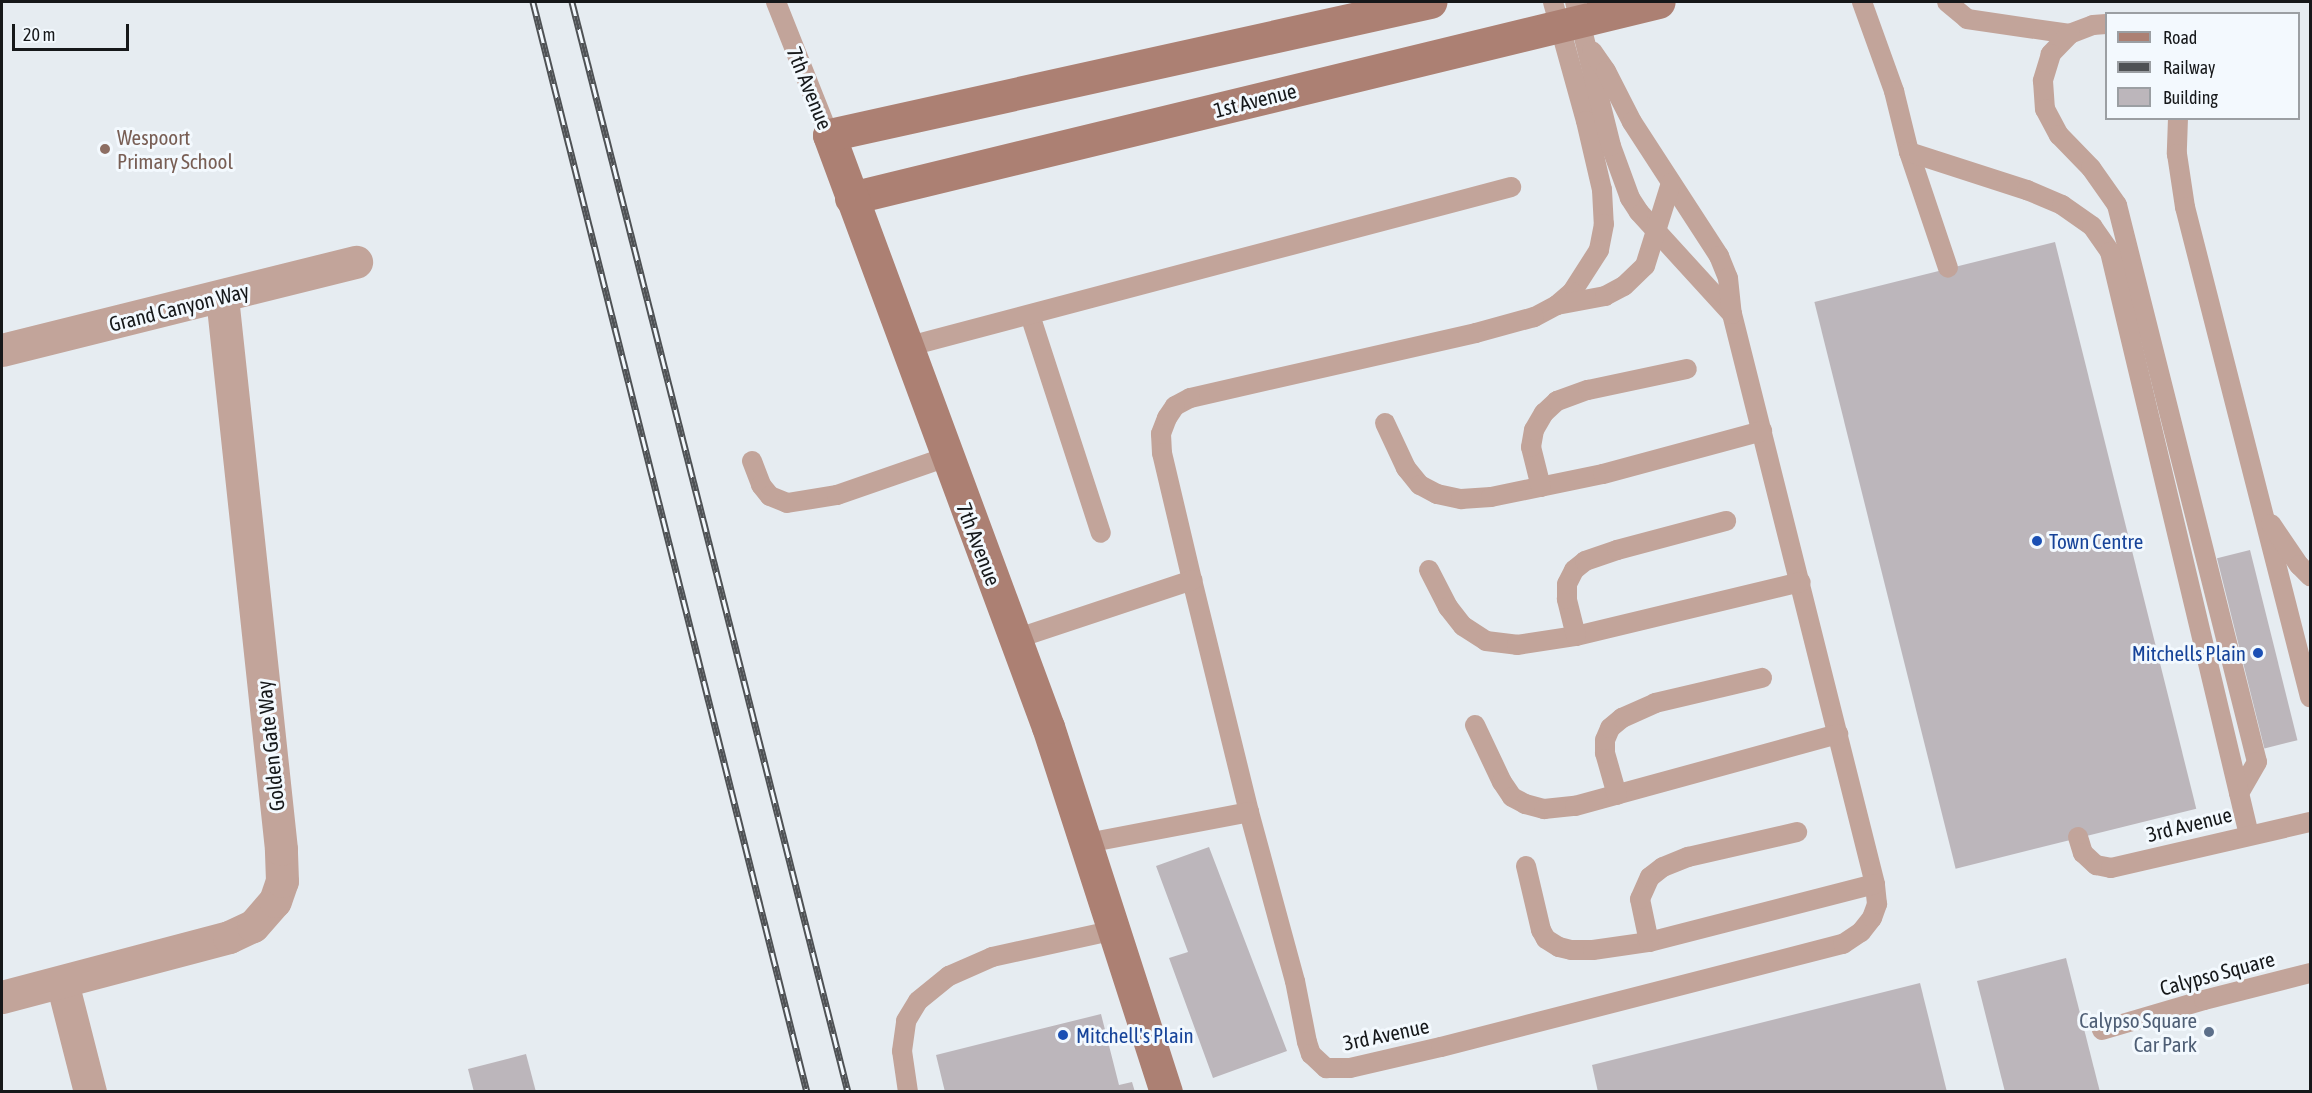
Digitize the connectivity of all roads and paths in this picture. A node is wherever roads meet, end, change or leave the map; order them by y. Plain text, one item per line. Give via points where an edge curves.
1 (776, 2) edge
2 (1430, 2) edge
3 (1659, 2) edge
4 (1862, 2) edge
5 (1947, 2) edge
6 (1571, 18) edge
7 (2105, 24) edge
8 (2070, 34) junction
9 (2178, 120) edge
10 (829, 135) junction
11 (1909, 152) junction
12 (1671, 183) junction
13 (1511, 187) dead end
14 (851, 198) junction
15 (1656, 232) junction
16 (356, 262) dead end
17 (1948, 268) dead end
18 (222, 297) junction
19 (1557, 305) junction
20 (1732, 314) junction
21 (1030, 315) junction
22 (906, 347) junction
23 (2, 350) edge
24 (1687, 369) dead end
25 (1385, 423) dead end
26 (1762, 431) junction
27 (946, 457) junction
28 (752, 461) dead end
29 (1541, 487) junction
30 (2262, 511) junction
31 (1726, 521) dead end
32 (1101, 533) dead end
33 (1429, 570) dead end
34 (2310, 576) edge
35 (1192, 580) junction
36 (1801, 582) junction
37 (1576, 636) junction
38 (1015, 639) junction
39 (1762, 678) dead end
40 (2310, 697) edge
41 (1475, 725) dead end
42 (1838, 734) junction
43 (2239, 793) junction
44 (1617, 795) junction
45 (1249, 812) junction
46 (2310, 822) edge
47 (1797, 831) dead end
48 (2249, 834) junction
49 (1088, 843) junction
50 (2080, 845) dead end
51 (1526, 866) dead end
52 (1875, 884) junction
53 (1115, 930) junction
54 (1649, 942) junction
55 (2310, 973) edge
56 (62, 982) junction
57 (2, 997) edge
58 (2102, 1030) dead end
59 (90, 1092) edge
60 (908, 1092) edge
61 (1166, 1092) edge

1 - 10 lane, 7th Avenue
2 - 10 street
3 - 6 street, 1st Avenue
4 - 11 lane via 1894,91
5 - 8 lane via 1967,19
6 - 12 lane
6 - 14 street, 1st Avenue
6 - 15 lane via 1630,198
6 - 19 lane via 1602,190 1604,224 1599,250 1589,268
7 - 8 lane
8 - 43 lane via 2051,54 2043,81 2045,109 2060,135 2091,168 2117,205 2256,762
9 - 30 lane via 2177,154 2186,207
10 - 14 street, 7th Avenue
11 - 17 lane
11 - 43 lane via 2061,205 2092,226 2110,252
12 - 15 lane
12 - 20 lane via 1719,256 1728,278
13 - 21 lane
14 - 22 street, 7th Avenue
15 - 19 lane via 1645,266 1624,286 1605,296
15 - 20 lane
16 - 18 street, Grand Canyon Way
18 - 23 street, Grand Canyon Way
18 - 56 street, Golden Gate Way via 282,881 275,901 253,926 241,932
19 - 35 lane via 1534,317 1476,333 1190,398 1175,406 1161,434 1162,453
20 - 26 lane
21 - 22 lane
21 - 32 lane
22 - 27 street, 7th Avenue
24 - 29 lane via 1557,400 1534,430 1531,447
25 - 29 lane via 1406,468 1420,485 1437,494 1461,499 1491,497
26 - 29 lane
26 - 36 lane
27 - 28 lane via 837,495 787,503 765,490
27 - 38 street, 7th Avenue
30 - 34 lane
30 - 40 lane
31 - 37 lane via 1585,561 1574,570 1568,584
33 - 37 lane via 1463,626 1486,641 1516,645
35 - 38 lane
35 - 45 lane
36 - 37 lane
36 - 42 lane
38 - 49 street, 7th Avenue
39 - 44 lane via 1655,704 1622,718 1610,728 1605,740
41 - 44 lane via 1502,782 1512,797 1525,804 1544,809 1575,806
42 - 44 lane
42 - 52 lane
43 - 48 lane
45 - 49 lane
45 - 52 lane, 3rd Avenue via 1295,981 1307,1042 1311,1054 1326,1068 1350,1068 1441,1047 1843,944 1861,932 1872,918
46 - 48 lane, 3rd Avenue
47 - 54 lane via 1688,857 1663,867 1650,877 1640,899
48 - 50 lane, 3rd Avenue via 2112,868 2096,865
49 - 53 street, 7th Avenue
51 - 54 lane via 1540,930 1546,939 1559,947 1593,950
52 - 54 lane
53 - 60 lane via 992,957 949,976 918,1000 906,1021 902,1051
53 - 61 street, 7th Avenue
55 - 58 lane, Calypso Square
56 - 57 street, Golden Gate Way
56 - 59 street

